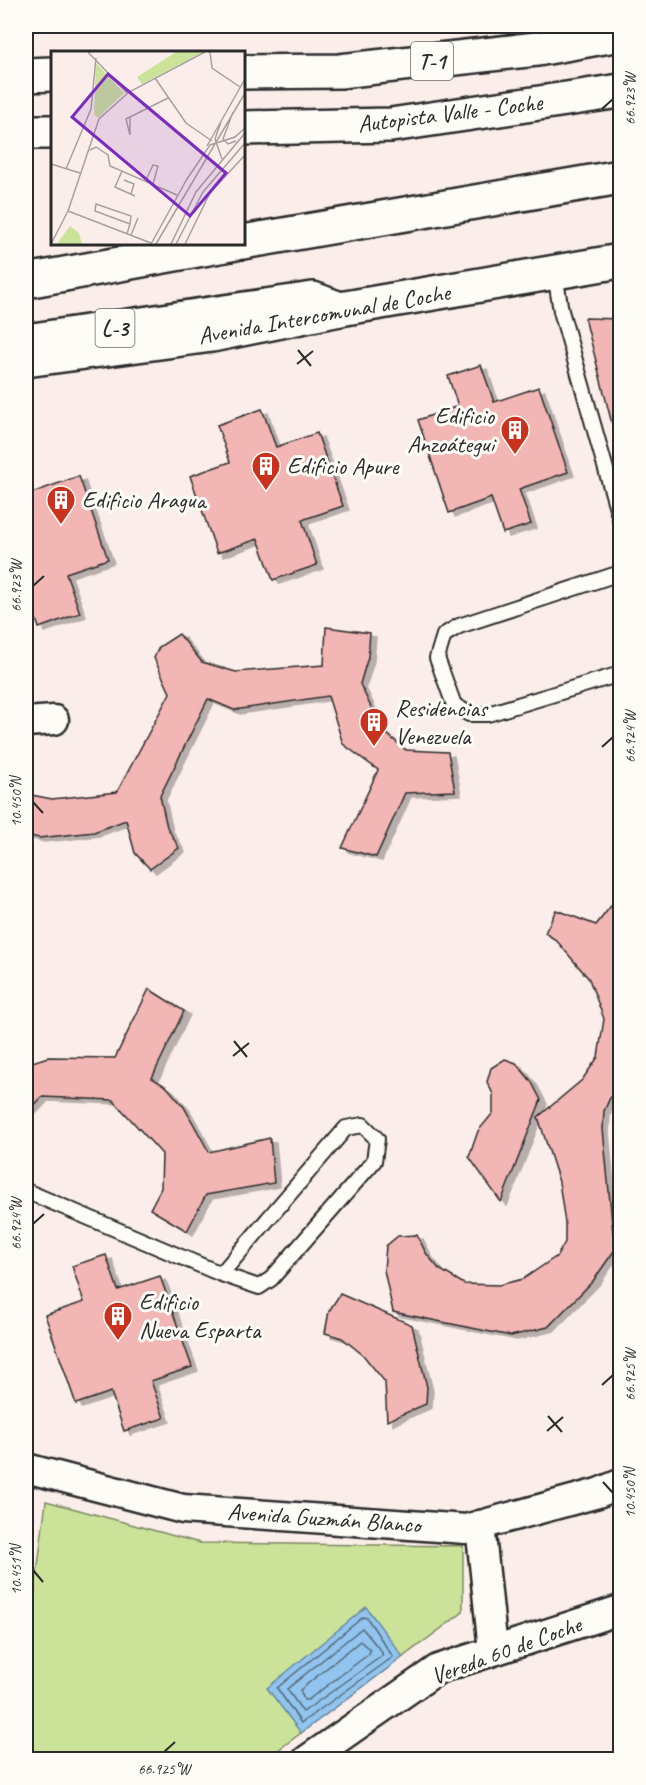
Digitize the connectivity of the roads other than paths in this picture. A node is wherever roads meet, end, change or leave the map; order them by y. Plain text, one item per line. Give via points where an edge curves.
1 (621, 34) edge
2 (244, 72) edge
3 (51, 74) edge
4 (26, 75) edge
5 (621, 91) edge
6 (244, 128) edge
7 (26, 132) edge
8 (51, 132) edge
9 (621, 177) edge
10 (244, 242) edge
11 (230, 244) edge
12 (621, 261) edge
13 (555, 274) junction
14 (26, 280) edge
15 (340, 309) junction
16 (26, 341) edge
17 (26, 360) edge
18 (616, 487) edge
19 (621, 519) edge
20 (621, 573) edge
21 (621, 674) edge
22 (54, 720) dead end
23 (26, 722) edge
24 (26, 1191) edge
25 (221, 1274) junction
26 (27, 1475) edge
27 (621, 1484) edge
28 (480, 1525) junction
29 (621, 1610) edge
30 (493, 1650) junction
31 (308, 1760) edge

1 - 2 main road, T-1 via 537,49 340,71
3 - 4 main road
5 - 6 main road, Autopista Valle - Coche / T-1 via 391,125
7 - 8 main road
9 - 10 main road
11 - 14 main road
12 - 13 main road, Avenida Intercomunal de Coche / L-3
13 - 15 main road, Avenida Intercomunal de Coche / L-3
13 - 18 lane via 561,311
15 - 16 main road, L-3 via 313,299
15 - 17 main road, Avenida Intercomunal de Coche / L-3 via 212,335
18 - 19 lane
20 - 21 lane via 459,626 444,635 437,657 454,705 469,714 488,714
22 - 23 street
24 - 25 lane
25 - 25 lane via 346,1128 363,1125 377,1139 374,1161 271,1279 259,1287
26 - 28 street, Avenida Guzmán Blanco via 183,1509 466,1529
27 - 28 street, Avenida Guzmán Blanco
28 - 30 street
29 - 30 street, Vereda 60 de Coche
30 - 31 street, Vereda 60 de Coche via 438,1669

